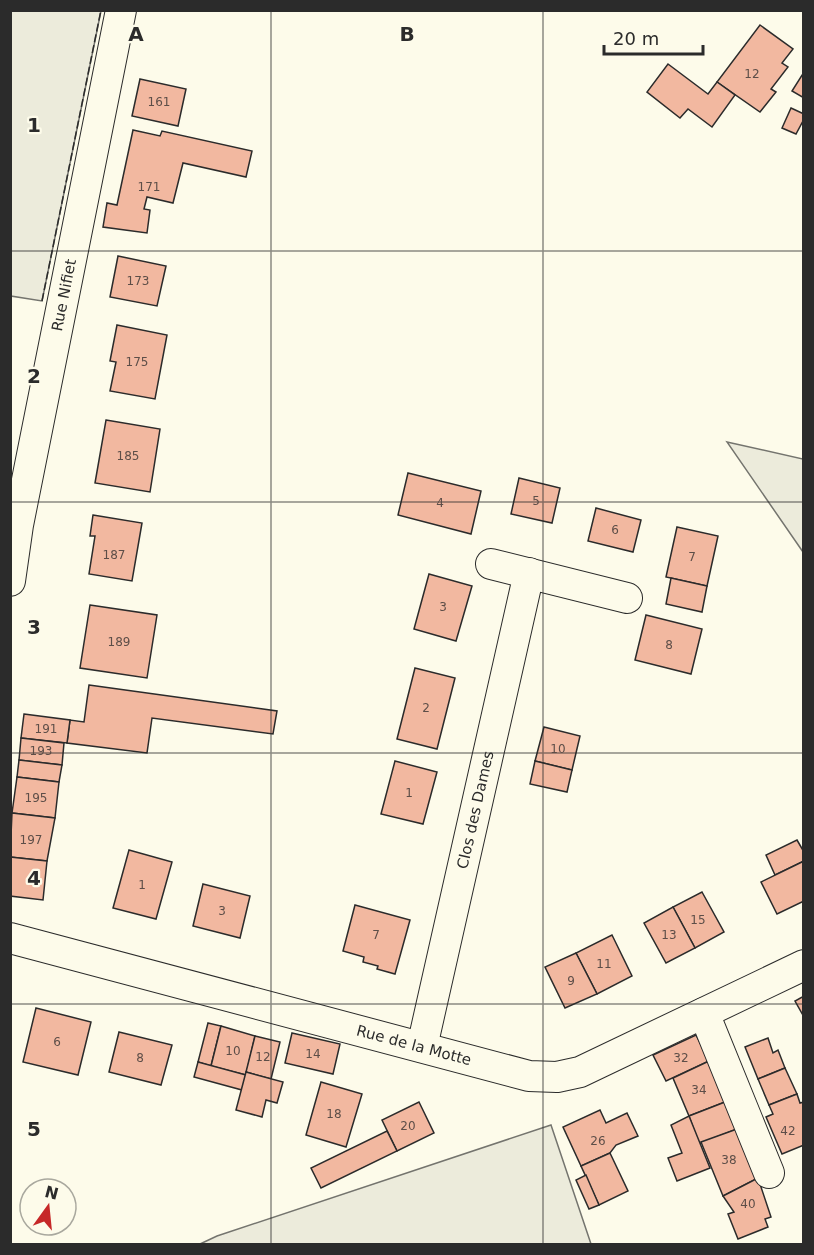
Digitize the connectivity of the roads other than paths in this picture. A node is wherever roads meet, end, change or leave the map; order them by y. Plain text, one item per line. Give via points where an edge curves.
1 (121, 10) edge
2 (14, 525) edge
3 (491, 564) dead end
4 (530, 573) junction
5 (10, 581) edge
6 (627, 598) dead end
7 (10, 938) edge
8 (804, 965) edge
9 (704, 1013) junction
10 (422, 1047) junction
11 (769, 1173) dead end

1 - 2 street, Rue Nifiet
2 - 5 street, Rue Nifiet
3 - 4 street
4 - 6 street
4 - 10 street, Clos des Dames
7 - 10 street, Rue de la Motte
8 - 9 street, Rue de la Motte
9 - 10 street, Rue de la Motte via 580,1072 557,1077 529,1076
9 - 11 street

